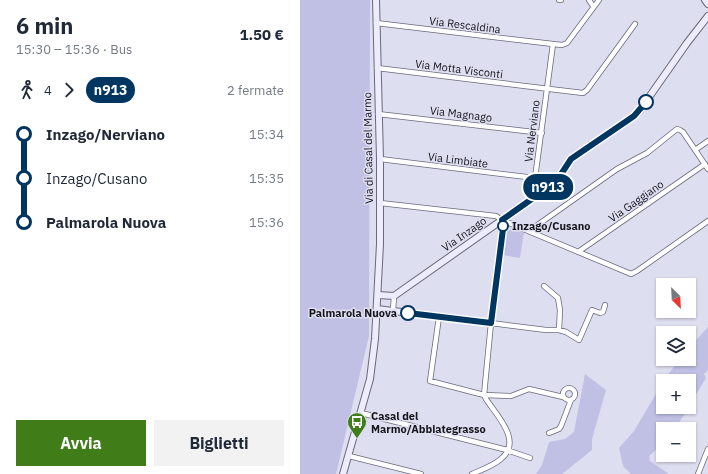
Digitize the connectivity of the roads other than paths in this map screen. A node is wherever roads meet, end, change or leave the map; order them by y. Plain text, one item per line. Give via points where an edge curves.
1 (376, 0) edge
2 (589, 0) edge
3 (599, 0) edge
4 (705, 0) edge
5 (708, 4) edge
6 (594, 6) junction
7 (708, 16) edge
8 (376, 23) junction
9 (634, 24) dead end
10 (553, 44) junction
11 (377, 68) junction
12 (547, 88) junction
13 (378, 114) junction
14 (542, 133) junction
15 (708, 141) edge
16 (695, 150) junction
17 (380, 159) junction
18 (706, 167) edge
19 (535, 178) junction
20 (544, 191) junction
21 (380, 203) junction
22 (502, 220) junction
23 (708, 221) edge
24 (529, 231) junction
25 (578, 252) junction
26 (544, 286) dead end
27 (378, 295) junction
28 (394, 296) junction
29 (605, 305) dead end
30 (377, 309) junction
31 (393, 311) junction
32 (439, 317) junction
33 (491, 323) junction
34 (560, 330) junction
35 (484, 394) junction
36 (563, 397) junction
37 (570, 400) junction
38 (361, 413) junction
39 (549, 433) dead end
40 (708, 449) edge
41 (507, 450) junction
42 (349, 456) junction
43 (530, 458) dead end
44 (344, 474) edge
45 (421, 474) edge
46 (472, 474) edge
47 (698, 474) edge

1 - 8 street, Via di Casal del Marmo
2 - 6 street
3 - 6 street
4 - 5 street
6 - 10 street via 567,43
7 - 20 street, Via Inzago via 637,113 571,159 558,180
8 - 10 street, Via Rescaldina
8 - 11 street, Via di Casal del Marmo
9 - 12 street, Via Motta Visconti via 585,92
10 - 12 street, Via Nerviano
11 - 12 street, Via Motta Visconti
11 - 13 street, Via di Casal del Marmo
12 - 14 street, Via Nerviano
13 - 14 street, Via Magnago
13 - 17 street, Via di Casal del Marmo
14 - 19 street, Via Nerviano
15 - 16 street
16 - 18 street
16 - 24 street via 682,130 676,130 647,153 617,169
17 - 19 street, Via Limbiate
17 - 21 street, Via di Casal del Marmo
18 - 25 street, Via Gaggiano
19 - 20 street, Via Nerviano
20 - 22 street, Via Inzago
21 - 22 street via 494,215
21 - 27 street, Via di Casal del Marmo
22 - 24 street
22 - 28 street, Via Inzago
22 - 33 street
23 - 25 street via 633,273 627,273
24 - 25 street
26 - 34 street via 559,299
27 - 28 street
27 - 30 street, Via di Casal del Marmo
28 - 31 street
29 - 34 street via 602,313 592,310 579,340
30 - 31 street
30 - 38 street via 373,362
31 - 32 street
32 - 33 street
32 - 35 street via 430,381
33 - 34 street
33 - 35 street
35 - 36 street via 511,396 529,389
35 - 41 street via 509,435
36 - 37 street
36 - 37 street via 565,390 572,389 575,394
37 - 39 street via 561,426
38 - 41 street
38 - 42 street
40 - 47 street
41 - 43 street
41 - 46 street via 500,460
42 - 44 street
42 - 45 street

